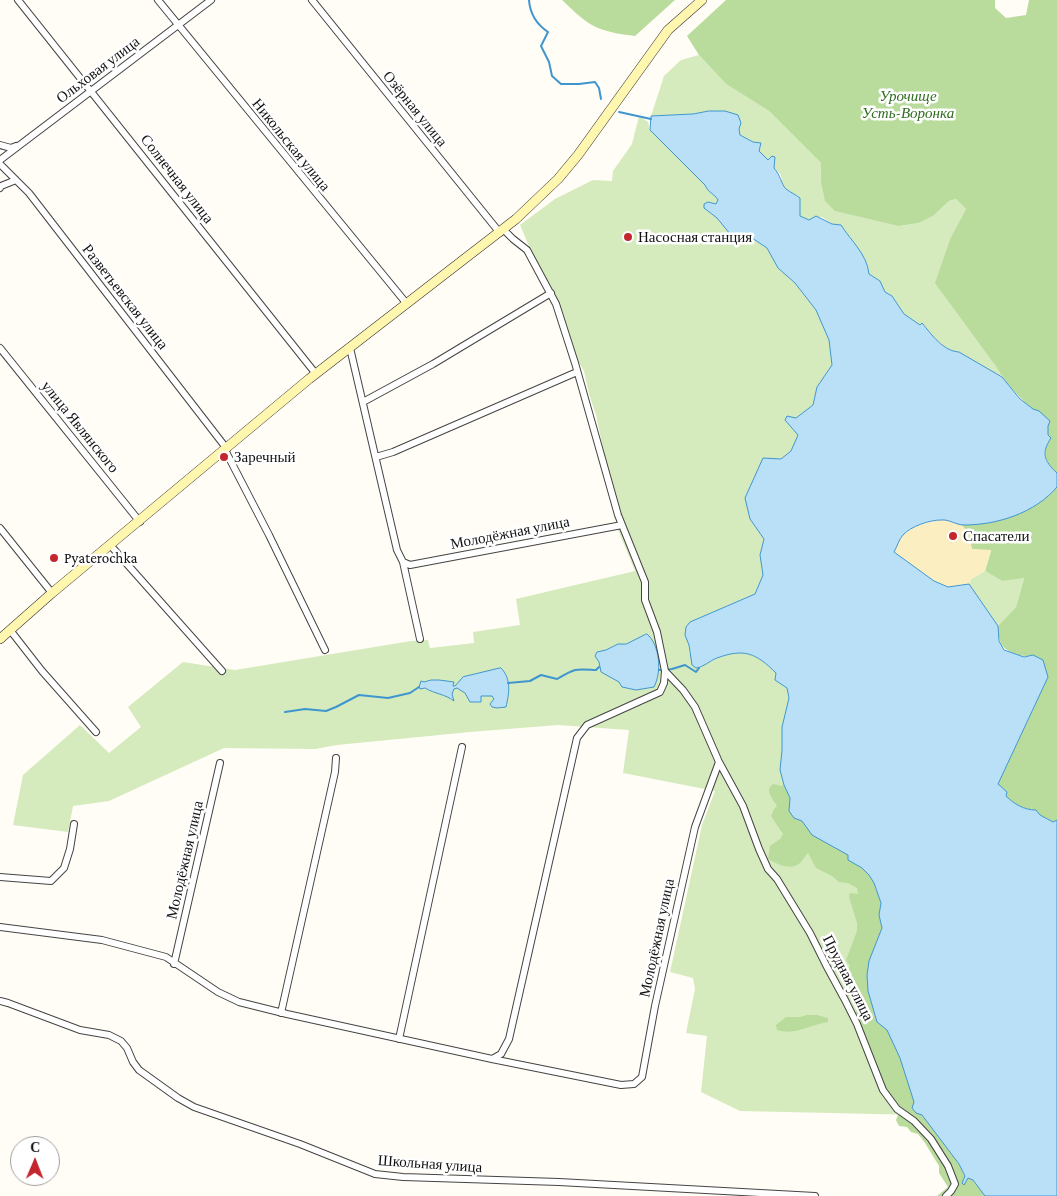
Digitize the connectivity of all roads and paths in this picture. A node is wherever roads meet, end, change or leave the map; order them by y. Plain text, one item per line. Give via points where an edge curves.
1 (18, 0) edge
2 (158, 0) edge
3 (211, 0) edge
4 (312, 0) edge
5 (702, 0) edge
6 (177, 26) junction
7 (91, 91) junction
8 (0, 145) edge
9 (17, 146) junction
10 (0, 160) edge
11 (0, 164) edge
12 (16, 180) junction
13 (0, 188) edge
14 (502, 231) junction
15 (550, 293) junction
16 (407, 304) junction
17 (0, 348) edge
18 (350, 348) junction
19 (577, 372) junction
20 (316, 374) junction
21 (363, 402) junction
22 (226, 450) junction
23 (376, 457) junction
24 (140, 522) junction
25 (622, 525) junction
26 (0, 528) edge
27 (111, 546) junction
28 (403, 562) junction
29 (52, 593) junction
30 (10, 630) junction
31 (0, 639) edge
32 (420, 639) dead end
33 (325, 650) dead end
34 (222, 671) dead end
35 (665, 671) junction
36 (96, 732) dead end
37 (462, 747) dead end
38 (336, 758) dead end
39 (719, 762) junction
40 (220, 763) dead end
41 (74, 824) dead end
42 (0, 877) edge
43 (0, 927) edge
44 (174, 964) junction
45 (0, 1002) edge
46 (281, 1012) junction
47 (399, 1039) junction
48 (492, 1059) junction
49 (815, 1196) edge
50 (946, 1196) edge

1 - 7 street, Солнечная улица
2 - 6 street, Никольская улица
3 - 6 street, Ольховая улица
4 - 14 street, Озёрная улица
5 - 14 street via 668,30 569,166
6 - 7 street, Ольховая улица
6 - 16 street, Никольская улица
7 - 9 street, Ольховая улица
7 - 20 street, Солнечная улица
8 - 9 street
9 - 10 street, Ольховая улица
11 - 12 street, Разветьевская улица
12 - 13 street
12 - 22 street, Разветьевская улица
14 - 15 street, Озёрная улица via 527,250
14 - 16 street
15 - 19 street
15 - 21 street
16 - 18 street
17 - 24 street, улица Являнского
18 - 20 street
18 - 21 street
19 - 23 street
19 - 25 street
20 - 22 street
21 - 23 street
22 - 24 street
22 - 33 street, Разветьевская улица
23 - 28 street via 397,550
24 - 27 street
25 - 28 street, Молодёжная улица via 410,565
25 - 35 street via 645,582 645,600 657,632
26 - 29 street
27 - 29 street
27 - 34 street
28 - 32 street
29 - 30 street
30 - 31 street
30 - 36 street
35 - 39 street via 695,707
35 - 48 street via 660,692 587,725 577,738 509,1039 501,1054
37 - 47 street
38 - 46 street
39 - 48 street, Молодёжная улица via 695,827 642,1077 634,1084 621,1084
39 - 50 street, Прудная улица via 743,806 768,869 810,933 853,1016 883,1090 897,1109 931,1139 948,1166 955,1184
40 - 44 street, Молодёжная улица
41 - 42 street via 64,868 52,881
43 - 44 street, Молодёжная улица via 102,940 166,956
44 - 46 street, Молодёжная улица via 239,1002
45 - 49 street, Школьная улица via 121,1041 139,1070 194,1108 375,1174 403,1178 559,1182
46 - 47 street, Молодёжная улица
47 - 48 street, Молодёжная улица

